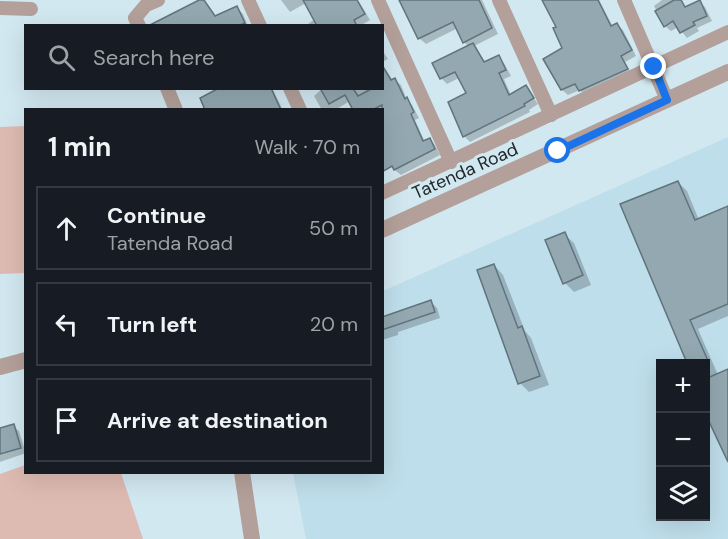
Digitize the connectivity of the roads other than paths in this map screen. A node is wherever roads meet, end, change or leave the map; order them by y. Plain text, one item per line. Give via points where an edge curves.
1 (158, 0) edge
2 (248, 0) edge
3 (378, 0) edge
4 (499, 0) edge
5 (624, 0) edge
6 (0, 8) edge
7 (31, 9) dead end
8 (138, 24) edge
9 (259, 24) edge
10 (728, 32) edge
11 (654, 67) junction
12 (728, 72) edge
13 (168, 90) edge
14 (291, 90) edge
15 (667, 100) junction
16 (175, 108) edge
17 (299, 108) edge
18 (551, 115) junction
19 (451, 162) junction
20 (384, 192) edge
21 (384, 229) edge
22 (24, 361) edge
23 (0, 367) edge
24 (242, 474) edge
25 (252, 539) edge

1 - 8 street via 146,5 135,18
2 - 9 street
3 - 19 street
4 - 18 street
5 - 11 street
6 - 7 street
10 - 11 street
11 - 15 street
11 - 18 street
12 - 15 street, Tatenda Road
13 - 16 street
14 - 17 street
15 - 21 street, Tatenda Road
18 - 19 street
19 - 20 street
22 - 23 street
24 - 25 street

